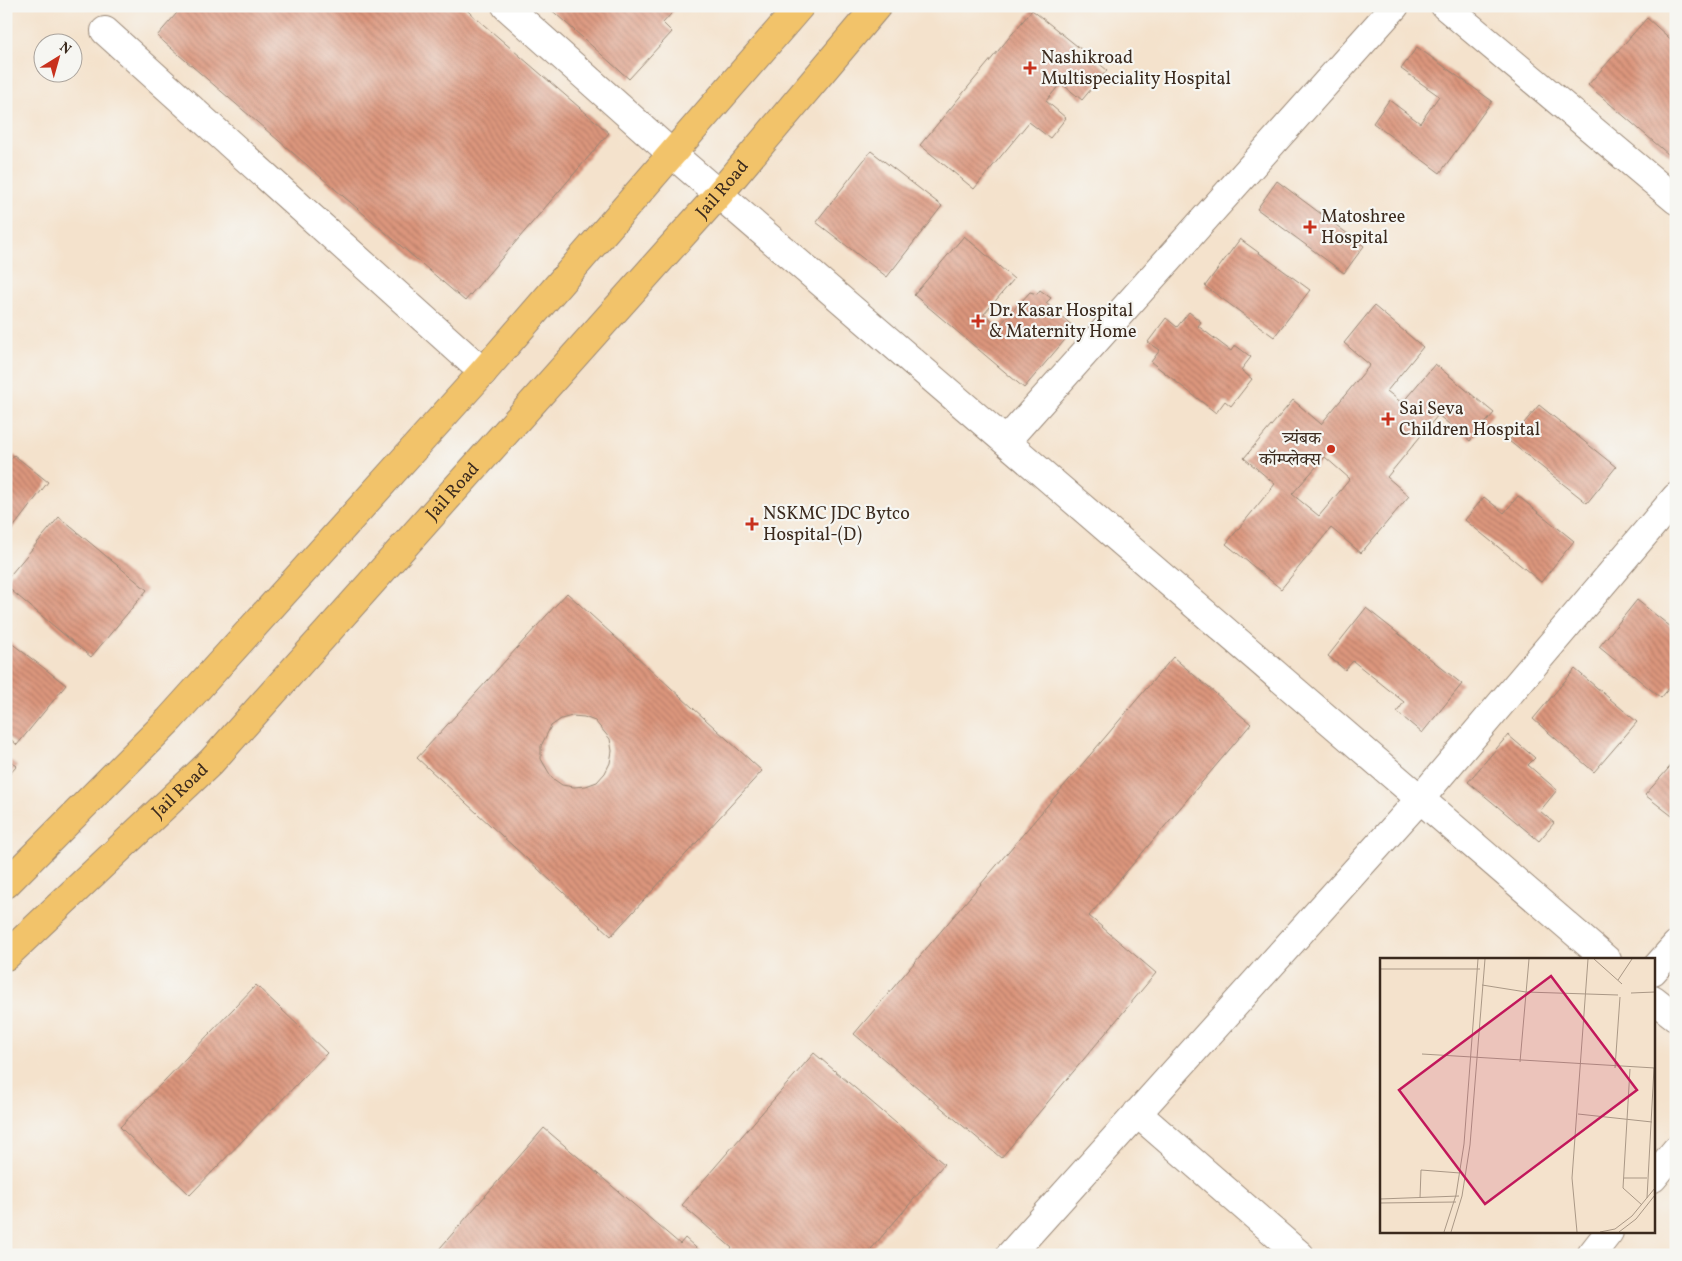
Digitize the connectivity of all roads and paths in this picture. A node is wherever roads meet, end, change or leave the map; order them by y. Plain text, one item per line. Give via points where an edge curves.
1 (506, 6) edge
2 (800, 6) edge
3 (878, 6) edge
4 (1395, 6) edge
5 (1445, 6) edge
6 (106, 31) dead end
7 (671, 153) junction
8 (719, 194) junction
9 (1676, 200) edge
10 (483, 372) junction
11 (1006, 441) junction
12 (1676, 497) edge
13 (1420, 799) junction
14 (6, 884) edge
15 (1676, 945) edge
16 (6, 956) edge
17 (1605, 958) edge
18 (1654, 970) edge
19 (1654, 1000) edge
20 (1676, 1017) edge
21 (1137, 1113) junction
22 (1676, 1150) edge
23 (1654, 1177) edge
24 (1607, 1234) edge
25 (1010, 1255) edge
26 (1300, 1255) edge
27 (1590, 1255) edge

1 - 7 street
2 - 7 main road
3 - 8 main road, Jail Road
4 - 11 street
5 - 9 street
6 - 10 street
7 - 8 street
7 - 10 main road
8 - 11 street
8 - 16 main road, Jail Road via 211,762
10 - 14 main road via 170,719
11 - 13 street
12 - 13 street
13 - 17 street
13 - 21 street
15 - 18 street
19 - 20 street
21 - 25 street
21 - 26 street
22 - 23 street
24 - 27 street

